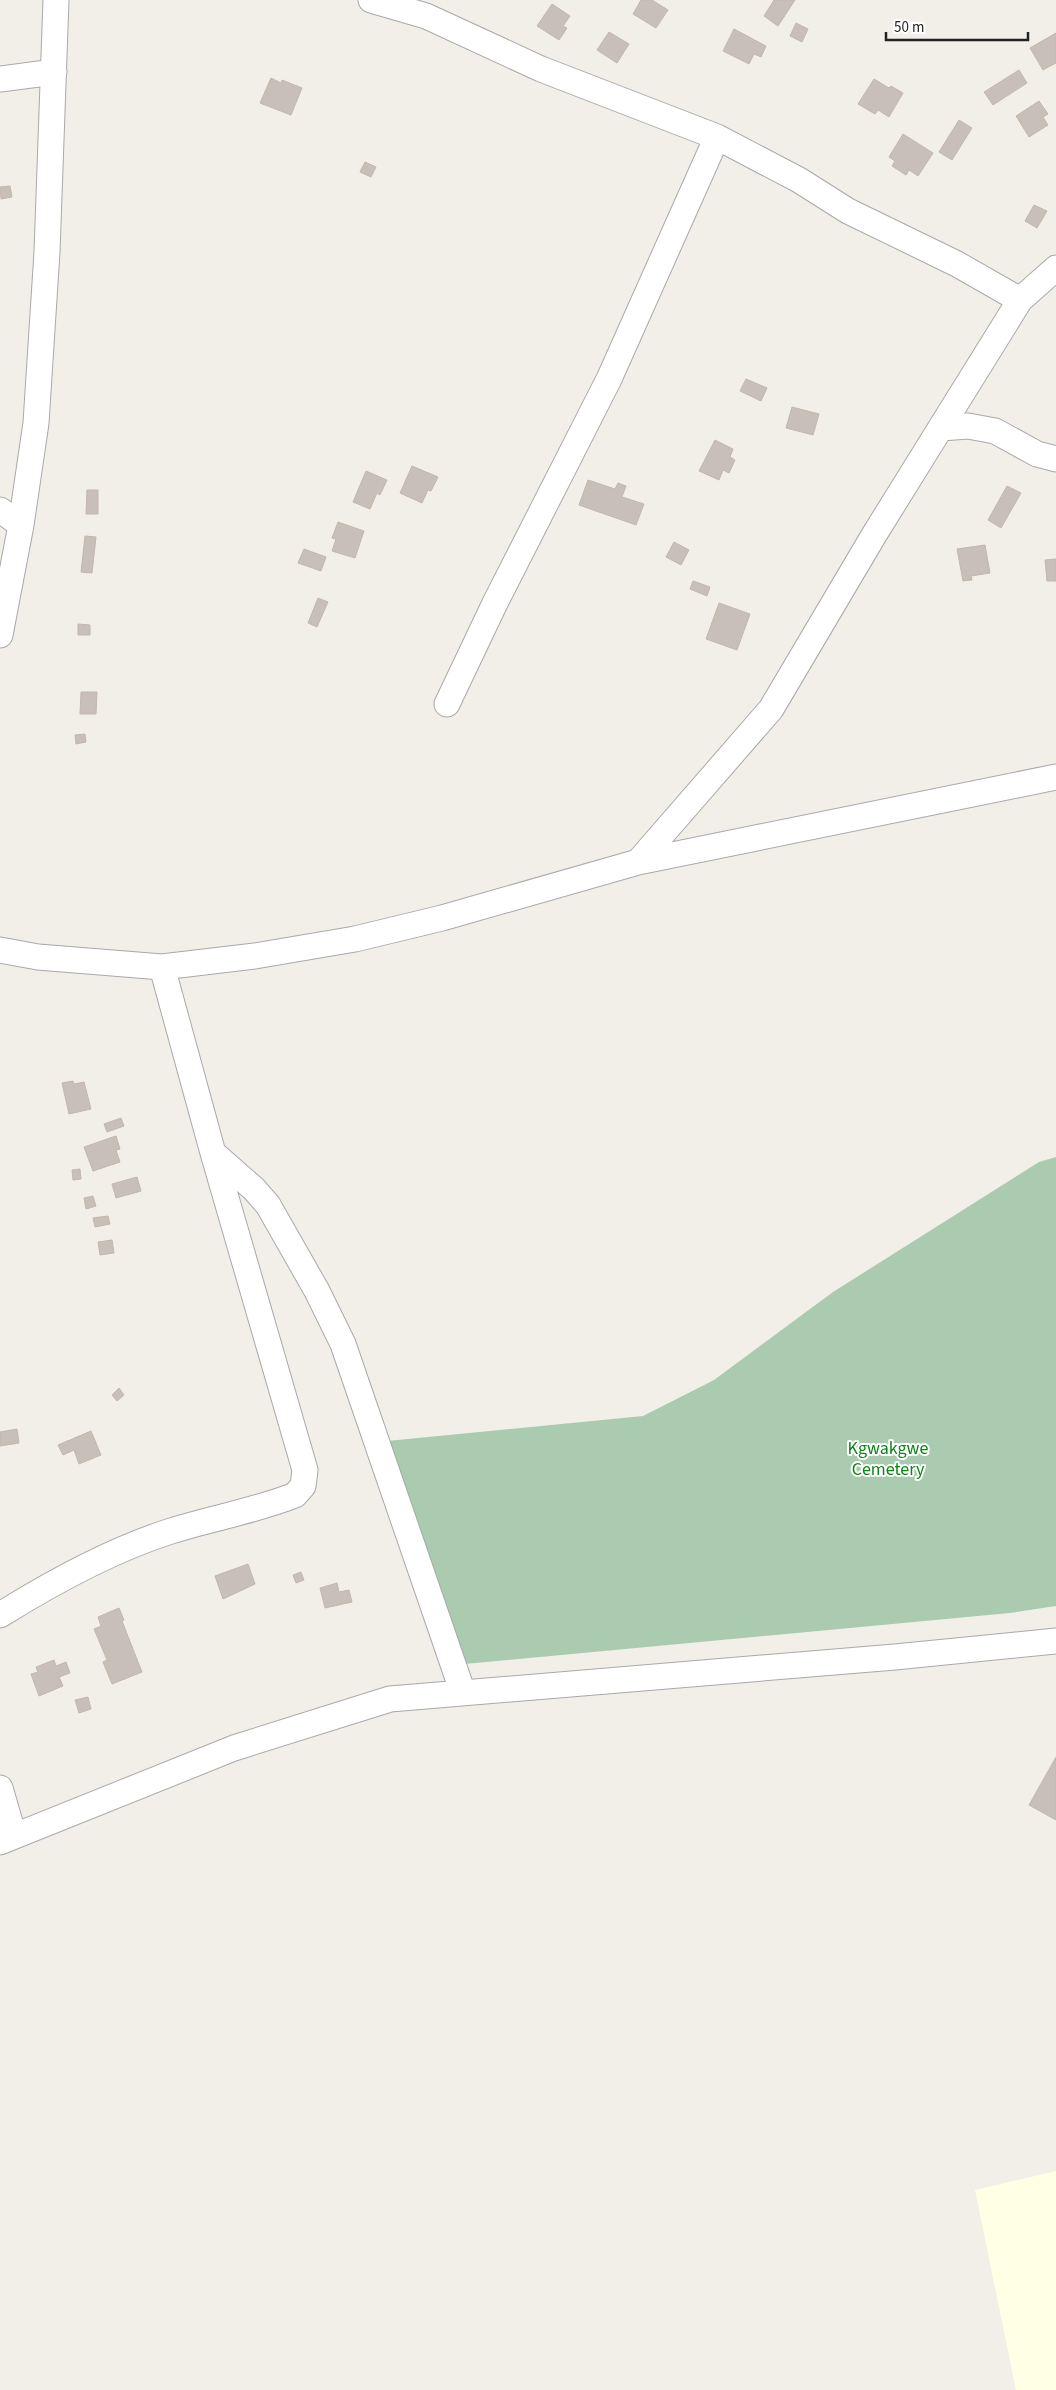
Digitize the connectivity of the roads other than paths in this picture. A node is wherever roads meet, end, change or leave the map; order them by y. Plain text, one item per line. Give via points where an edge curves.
1 (56, 0) edge
2 (371, 0) edge
3 (430, 8) edge
4 (54, 72) junction
5 (0, 79) edge
6 (717, 137) junction
7 (1056, 268) edge
8 (1020, 300) junction
9 (941, 428) junction
10 (1056, 459) edge
11 (0, 510) edge
12 (21, 524) junction
13 (0, 635) edge
14 (447, 704) dead end
15 (1056, 777) edge
16 (638, 862) junction
17 (0, 950) edge
18 (162, 967) junction
19 (213, 1153) junction
20 (0, 1615) edge
21 (1056, 1641) edge
22 (463, 1693) junction
23 (0, 1788) edge
24 (7, 1839) edge

1 - 4 street
2 - 3 street
3 - 6 street via 541,69
4 - 5 street
4 - 12 street via 36,423
6 - 8 street via 799,180 848,211 957,264
6 - 14 street via 609,379
7 - 8 street
8 - 9 street
9 - 10 street via 968,426 995,431 1036,454
9 - 16 street via 771,709
11 - 12 street
12 - 13 street
15 - 16 street
16 - 18 street via 442,918 355,939
17 - 18 street via 38,957
18 - 19 street
19 - 20 street via 305,1470 303,1486 295,1495 282,1501 170,1531 105,1558
19 - 22 street via 268,1205 343,1344
21 - 22 street
22 - 24 street via 390,1700 244,1746
23 - 24 street

